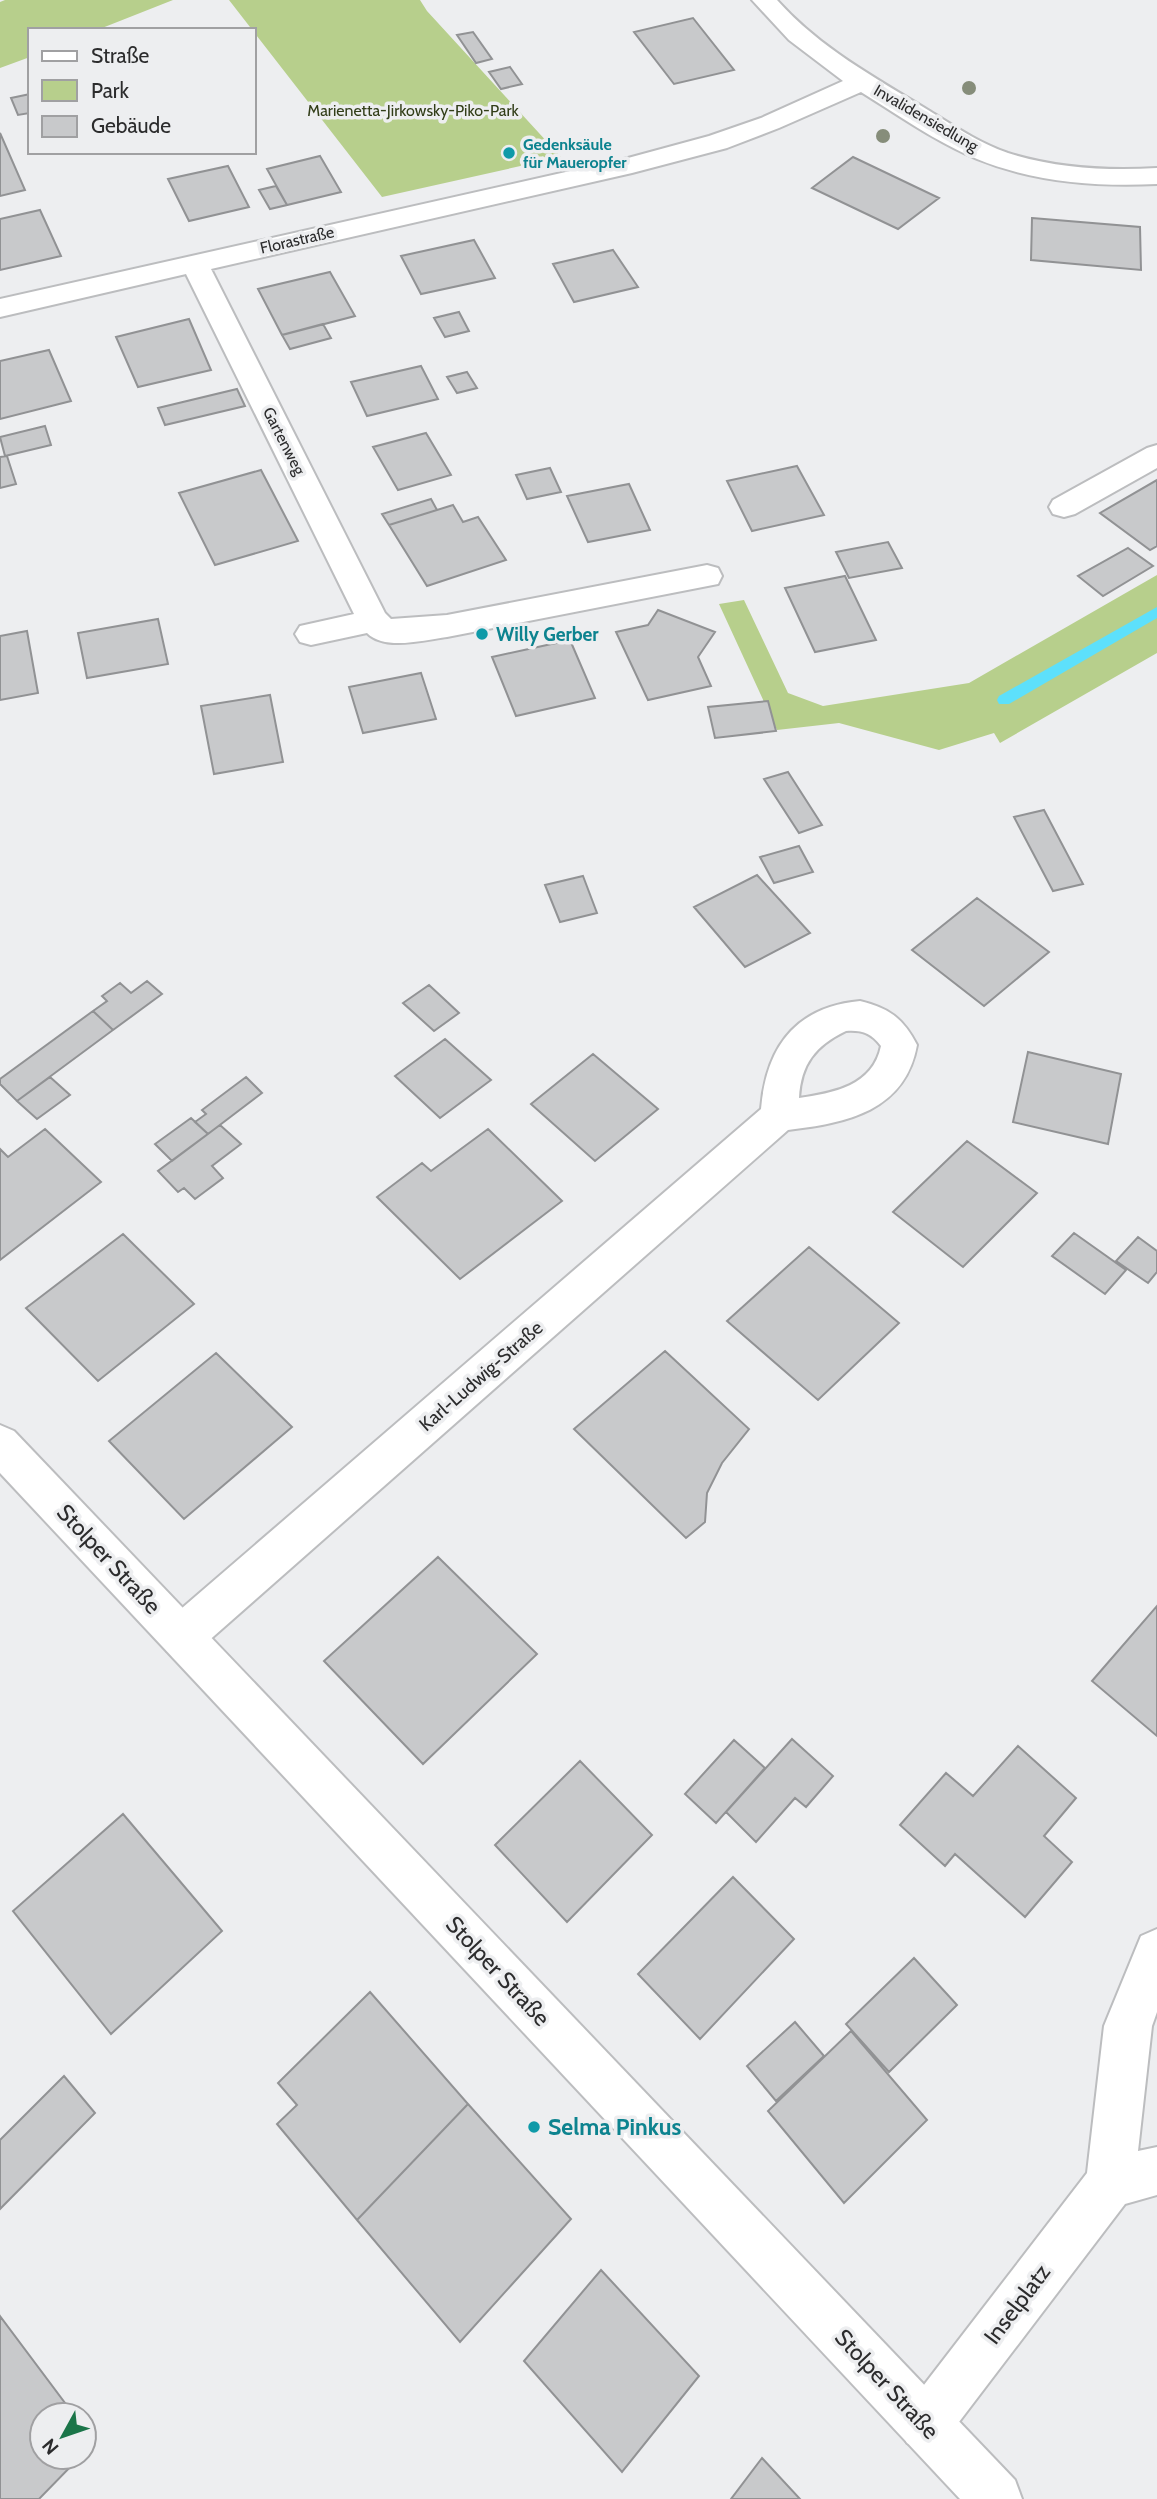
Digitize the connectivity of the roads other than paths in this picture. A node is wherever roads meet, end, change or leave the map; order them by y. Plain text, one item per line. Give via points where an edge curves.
1 (764, 0) edge
2 (861, 82) junction
3 (1157, 176) edge
4 (194, 263) junction
5 (0, 308) edge
6 (1157, 455) edge
7 (1064, 507) dead end
8 (706, 576) dead end
9 (373, 620) junction
10 (311, 634) dead end
11 (779, 1115) dead end
12 (0, 1444) edge
13 (182, 1636) junction
14 (1157, 1952) edge
15 (1157, 2171) edge
16 (1110, 2183) junction
17 (925, 2425) junction
18 (996, 2499) edge

1 - 2 street, Invalidensiedlung via 781,21
2 - 3 street, Invalidensiedlung via 998,158 1105,178
2 - 4 street, Florastraße via 718,142
4 - 5 street, Florastraße
4 - 9 street, Gartenweg
6 - 7 street
8 - 9 street via 407,631 383,629
9 - 10 street
11 - 13 street, Karl-Ludwig-Straße
12 - 13 street, Stolper Straße
13 - 17 street, Stolper Straße
14 - 16 street via 1128,2026
15 - 16 street
16 - 17 street, Inselplatz
17 - 18 street, Stolper Straße

